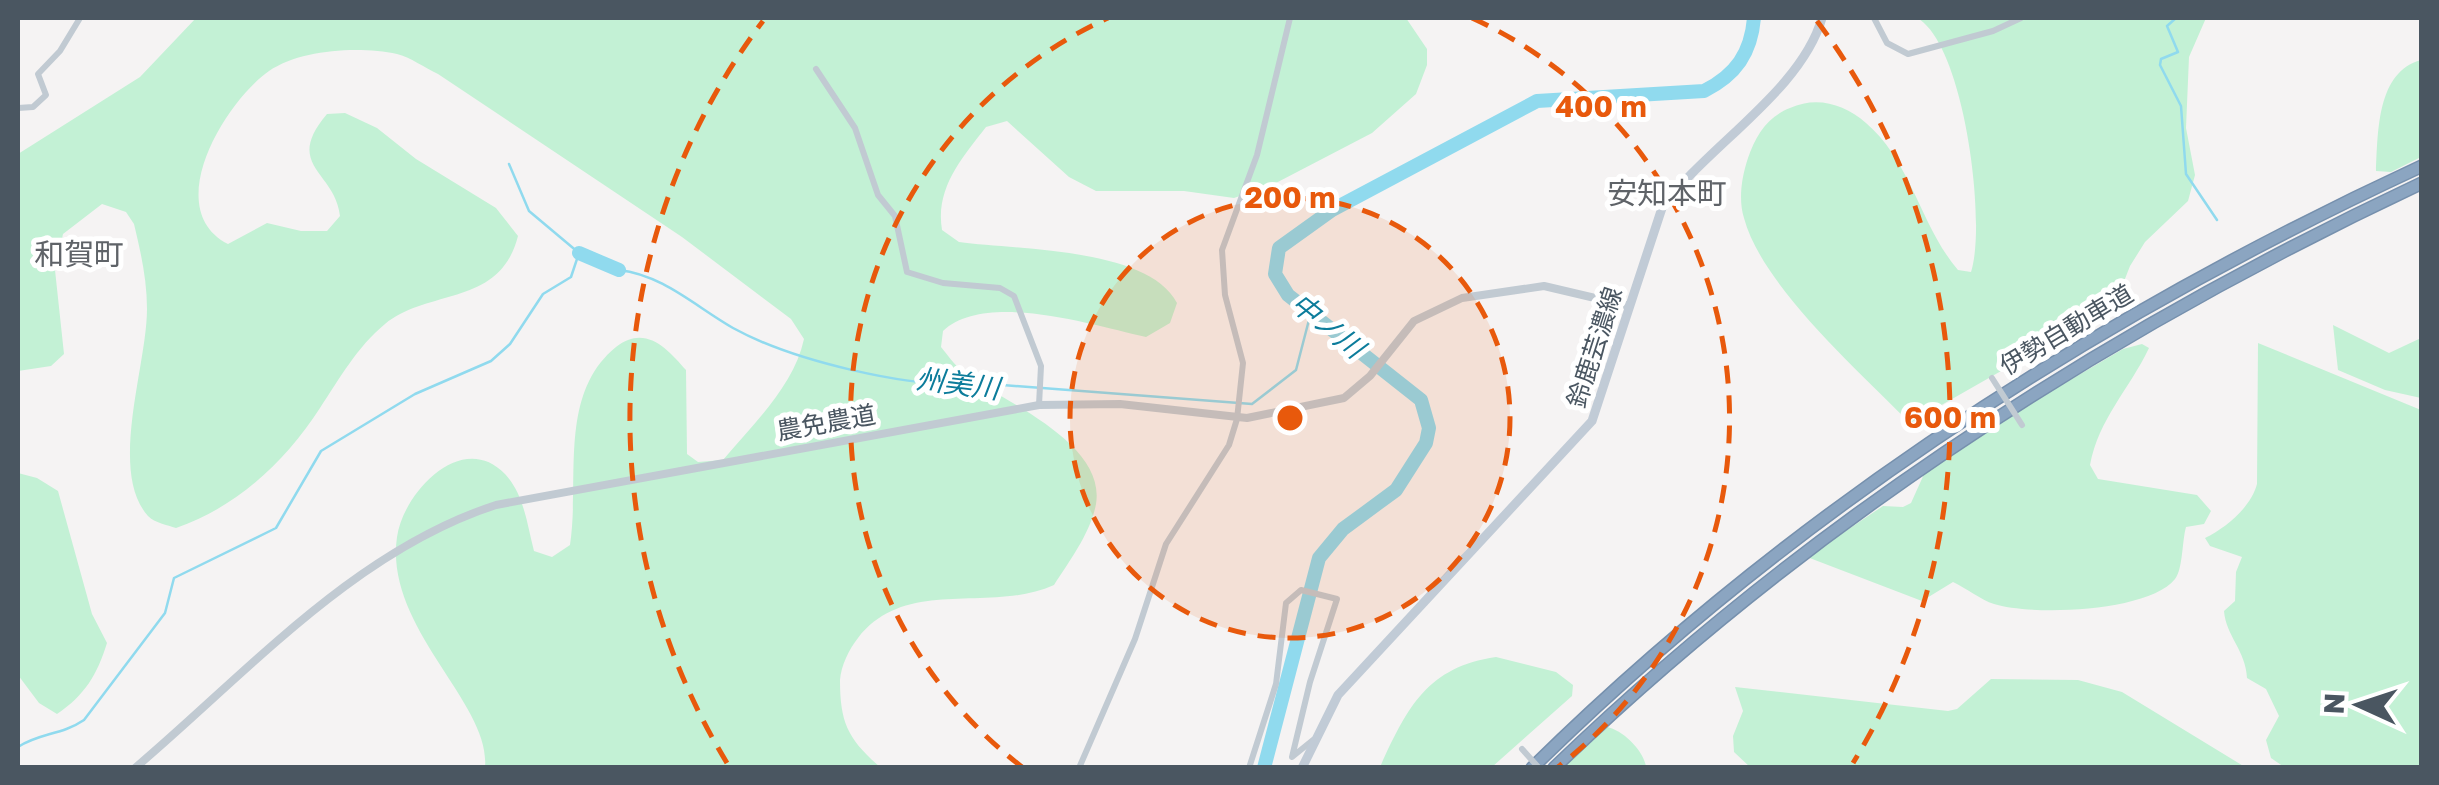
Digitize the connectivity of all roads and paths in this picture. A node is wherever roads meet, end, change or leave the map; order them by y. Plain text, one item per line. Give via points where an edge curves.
1 (80, 18) edge
2 (1290, 18) edge
3 (1822, 18) edge
4 (1874, 18) edge
5 (2022, 18) edge
6 (816, 69) dead end
7 (18, 108) edge
8 (2422, 166) edge
9 (2422, 183) edge
10 (1629, 306) junction
11 (1992, 378) dead end
12 (1039, 405) junction
13 (1238, 414) junction
14 (2022, 425) dead end
15 (1316, 738) junction
16 (1522, 749) dead end
17 (134, 768) edge
18 (1079, 768) edge
19 (1249, 768) edge
20 (1302, 768) edge
21 (1536, 768) edge
22 (1554, 768) edge

1 - 7 street via 38,74 46,95 33,107
2 - 13 street via 1257,155 1222,250 1225,294 1243,363
3 - 10 main road, 鈴鹿芸濃線 via 1791,73 1662,208
4 - 5 street via 1887,43 1908,54
6 - 12 street via 854,128 878,195 895,216 907,272 1014,296 1040,366
8 - 21 highway, 伊勢自動車道 via 2194,279 1980,408 1765,562 1668,642
9 - 22 highway, 伊勢自動車道 via 2201,293 1970,433 1764,583
10 - 13 street, 農免農道 via 1544,286 1462,298 1426,312 1344,398
10 - 15 main road, 鈴鹿芸濃線 via 1592,422 1338,695
11 - 14 street, bridge
12 - 13 street, 農免農道
12 - 17 street, 農免農道 via 530,497 458,517 372,566
13 - 18 street via 1229,445 1166,544
15 - 19 street via 1292,756 1337,599 1300,590 1286,603 1276,684
15 - 20 main road, 鈴鹿芸濃線
16 - 21 street, bridge

